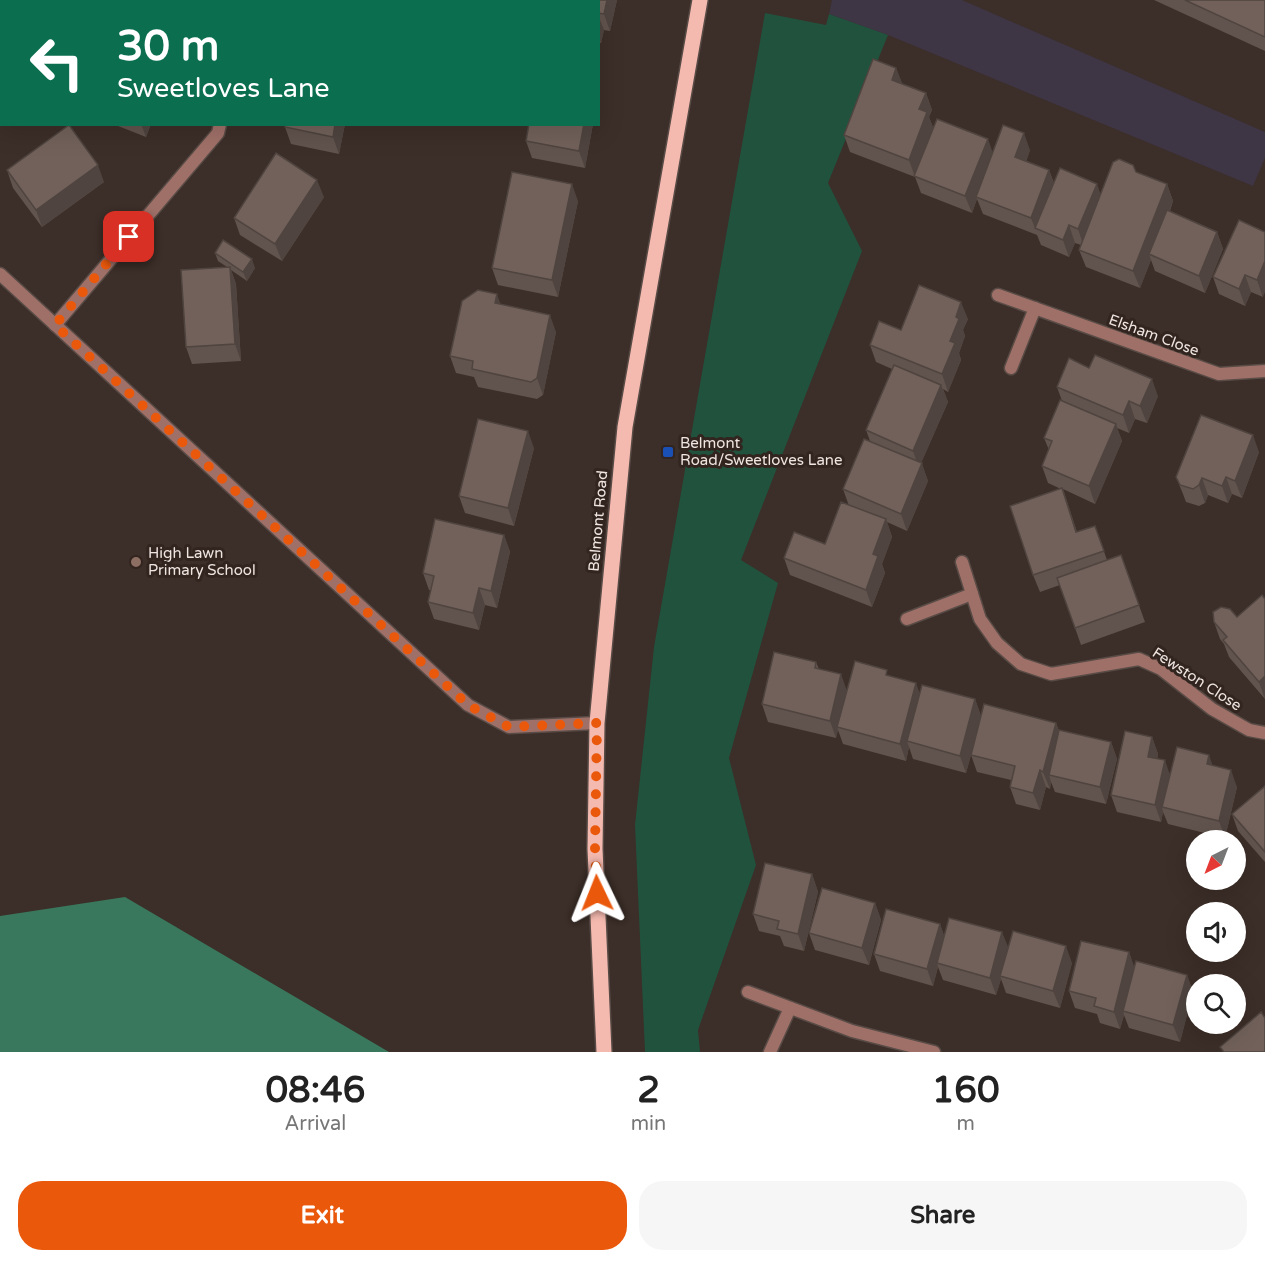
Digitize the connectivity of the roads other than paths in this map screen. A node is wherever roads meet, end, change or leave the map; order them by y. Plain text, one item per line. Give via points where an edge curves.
1 (700, 0) edge
2 (220, 126) edge
3 (0, 274) edge
4 (998, 295) dead end
5 (1035, 308) junction
6 (55, 325) junction
7 (1011, 368) dead end
8 (1265, 371) edge
9 (962, 562) dead end
10 (972, 594) junction
11 (907, 619) dead end
12 (597, 723) junction
13 (1265, 733) edge
14 (748, 992) dead end
15 (790, 1008) junction
16 (604, 1052) edge
17 (770, 1052) edge
18 (934, 1052) edge

1 - 12 main road, Belmont Road via 625,427
2 - 6 street via 218,133
3 - 6 street
4 - 5 street, Elsham Close
5 - 7 street
5 - 8 street, Elsham Close via 1219,374
6 - 12 street via 468,705 509,727
9 - 10 street, Fewston Close
10 - 11 street
10 - 13 street, Fewston Close via 980,619 997,643 1021,664 1051,675 1139,659 1161,669 1212,709 1249,730
12 - 16 main road, Belmont Road via 595,849
14 - 15 street
15 - 17 street
15 - 18 street via 852,1031

